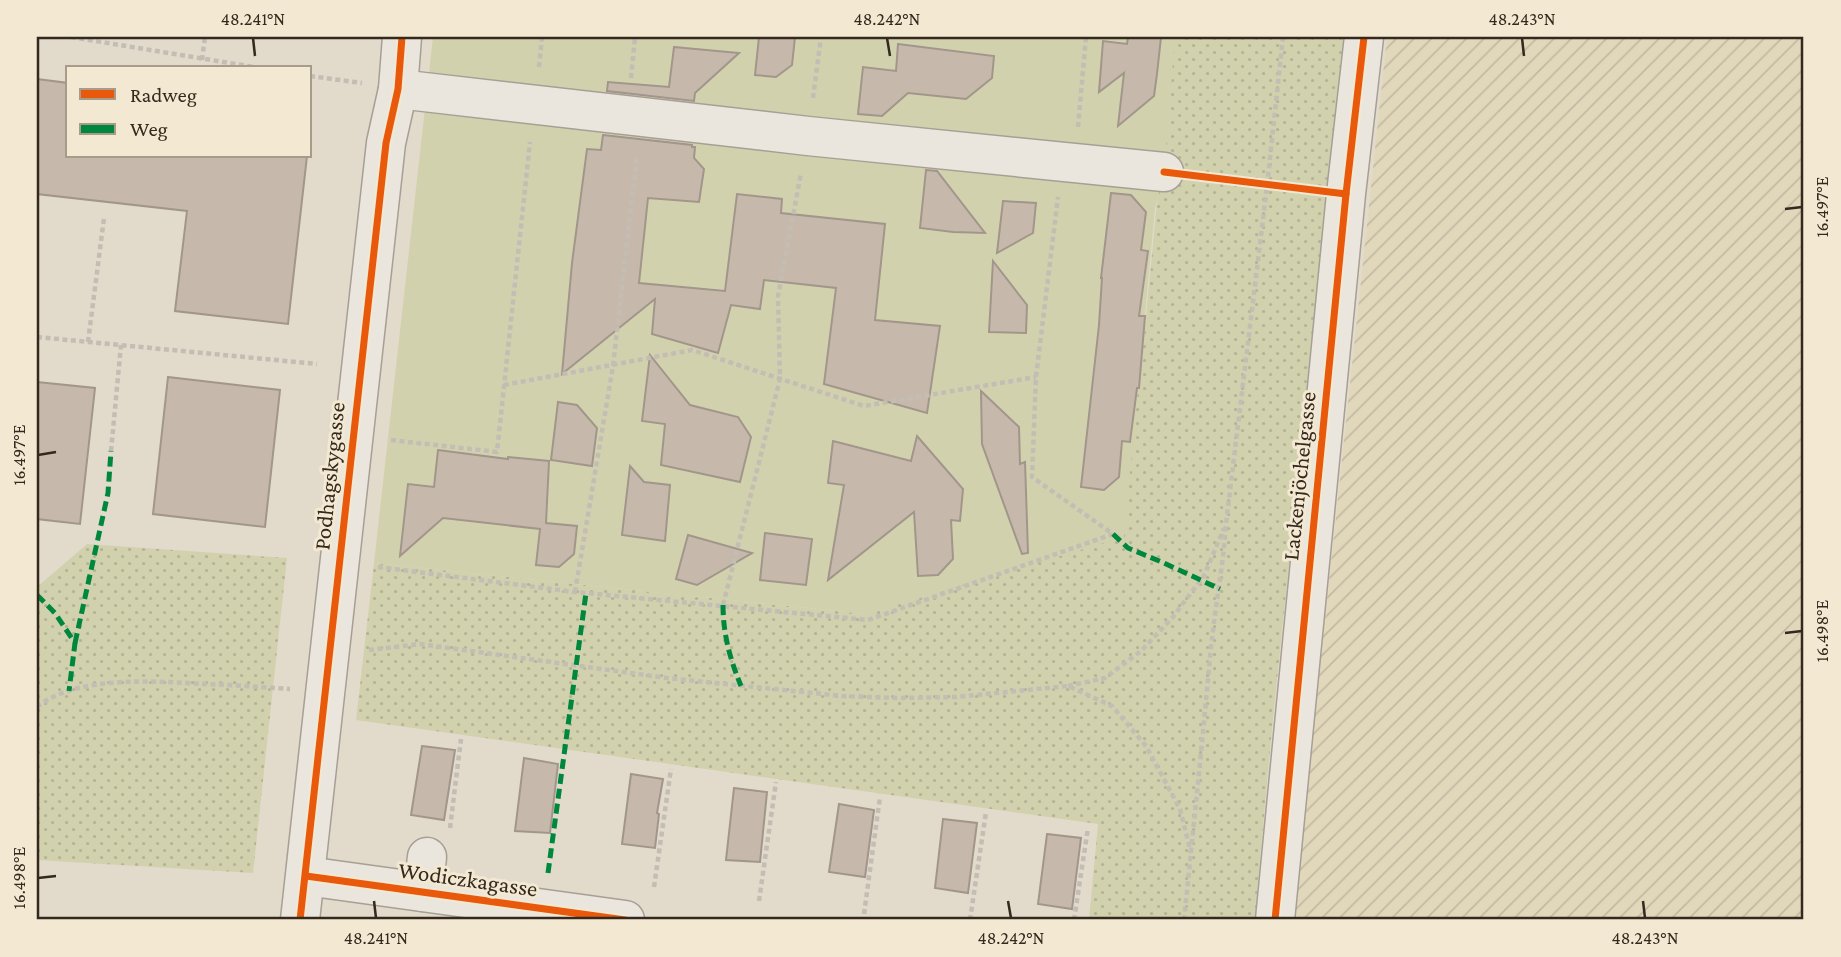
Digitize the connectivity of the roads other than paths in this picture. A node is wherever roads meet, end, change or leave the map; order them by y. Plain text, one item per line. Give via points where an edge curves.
1 (402, 37) edge
2 (1364, 37) edge
3 (398, 89) junction
4 (1164, 172) dead end
5 (306, 876) junction
6 (300, 920) edge
7 (625, 920) edge
8 (1275, 920) edge

1 - 3 street, Podhagskygasse
2 - 8 street, Lackenjöchelgasse
3 - 4 street
3 - 5 street, Podhagskygasse via 386,142
5 - 6 street, Podhagskygasse
5 - 7 street, Wodiczkagasse via 433,861

